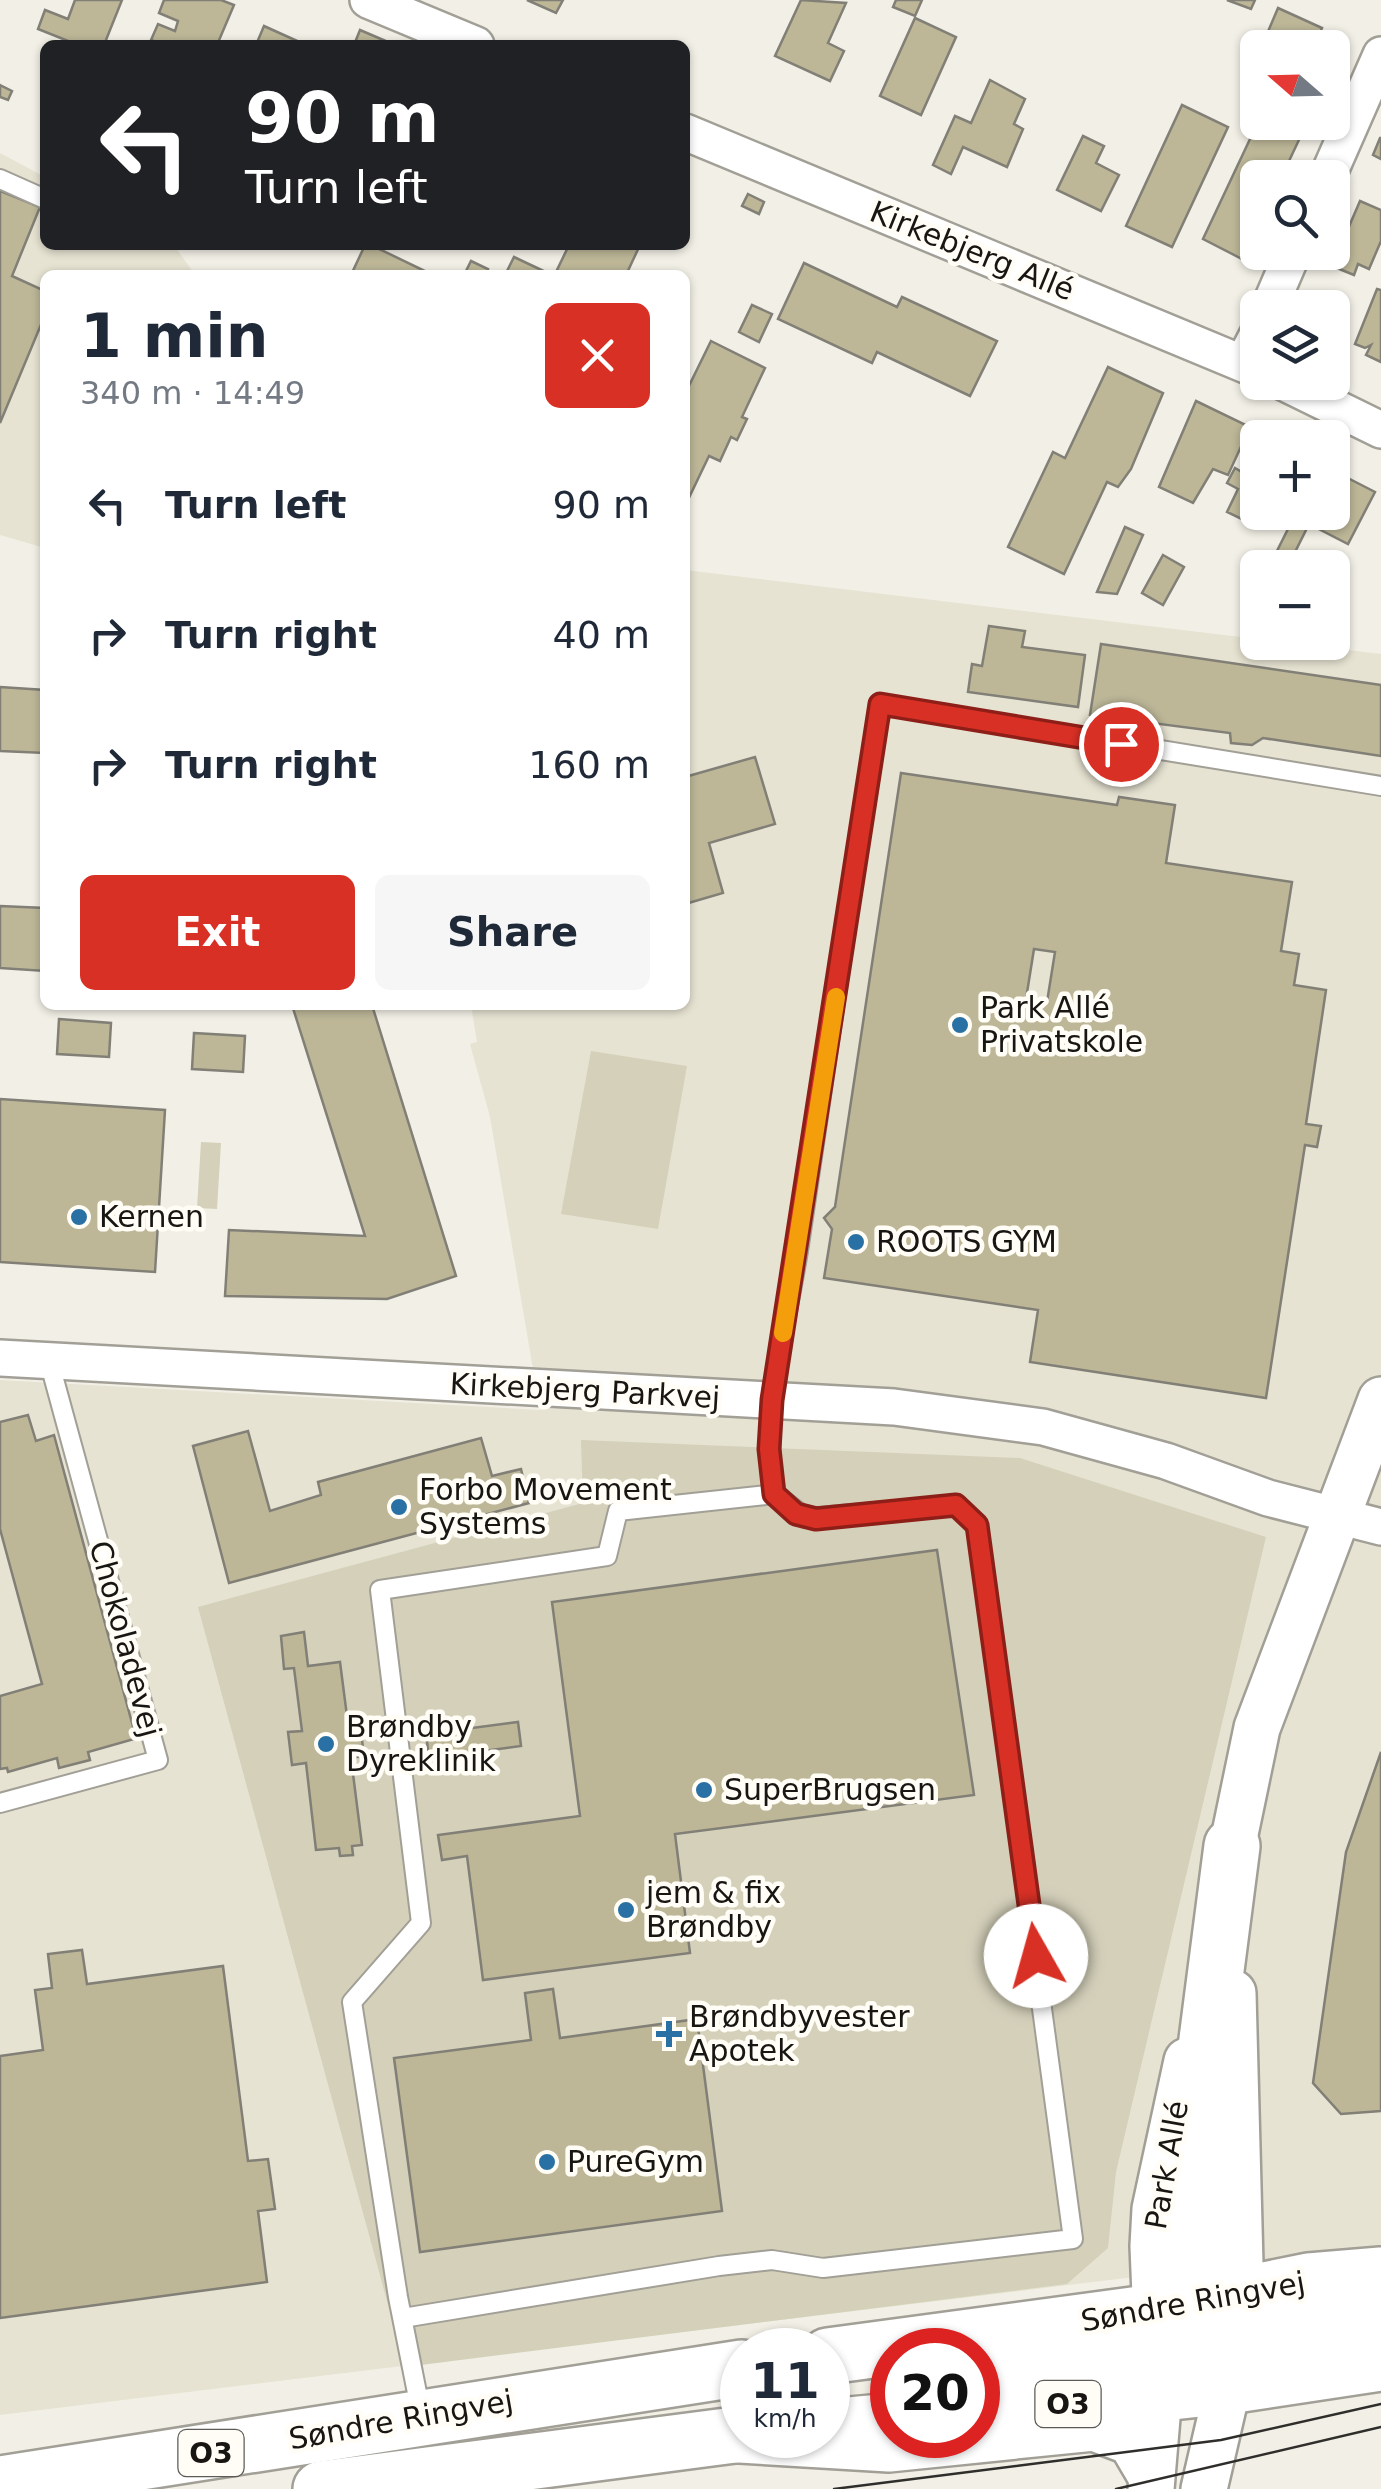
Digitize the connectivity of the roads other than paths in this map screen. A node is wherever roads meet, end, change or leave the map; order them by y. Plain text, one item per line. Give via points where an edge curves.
1 (368, 0) edge
2 (464, 40) edge
3 (1381, 55) edge
4 (690, 134) edge
5 (1335, 160) edge
6 (0, 180) edge
7 (40, 197) edge
8 (1240, 351) edge
9 (1320, 400) edge
10 (1381, 430) edge
11 (1381, 786) edge
12 (0, 1358) edge
13 (49, 1361) junction
14 (772, 1400) junction
15 (1381, 1400) edge
16 (774, 1494) junction
17 (1335, 1517) junction
18 (1381, 1527) edge
19 (0, 1803) edge
20 (1232, 1846) joint
21 (1381, 2275) edge
22 (403, 2318) junction
23 (1381, 2319) edge
24 (1197, 2341) junction
25 (850, 2355) edge
26 (1381, 2362) edge
27 (720, 2371) edge
28 (1000, 2375) edge
29 (1000, 2406) edge
30 (422, 2414) junction
31 (720, 2435) edge
32 (850, 2445) edge
33 (1151, 2482) edge
34 (0, 2484) edge
35 (321, 2489) edge
36 (1204, 2489) edge

1 - 2 street
3 - 5 street
4 - 8 street, Kirkebjerg Allé
6 - 7 lane
9 - 10 street
11 - 14 lane via 880,704
12 - 13 street, Kirkebjerg Parkvej
13 - 14 street, Kirkebjerg Parkvej
13 - 19 lane, Chokoladevej via 158,1760
14 - 16 lane
14 - 17 street, Kirkebjerg Parkvej via 1043,1427
15 - 17 street
16 - 22 lane via 618,1511 607,1556 380,1590 420,1923 352,2002
16 - 22 lane via 806,1518 956,1505 977,1525 1073,2239 823,2268 772,2260 719,2266
17 - 18 street, Kirkebjerg Parkvej
17 - 20 street via 1257,1728
20 - 24 main road via 1206,2054
21 - 24 main road, Søndre Ringvej / O3 via 1309,2281
22 - 30 lane
23 - 24 street
24 - 25 main road, Søndre Ringvej / O3
24 - 26 main road, Søndre Ringvej / O3
24 - 28 street
24 - 29 main road, Søndre Ringvej / O3
24 - 33 street
24 - 36 street
27 - 30 main road, Søndre Ringvej / O3
30 - 34 main road, Søndre Ringvej / O3
31 - 35 main road, Søndre Ringvej
32 - 33 street via 889,2448 1094,2428 1131,2442

